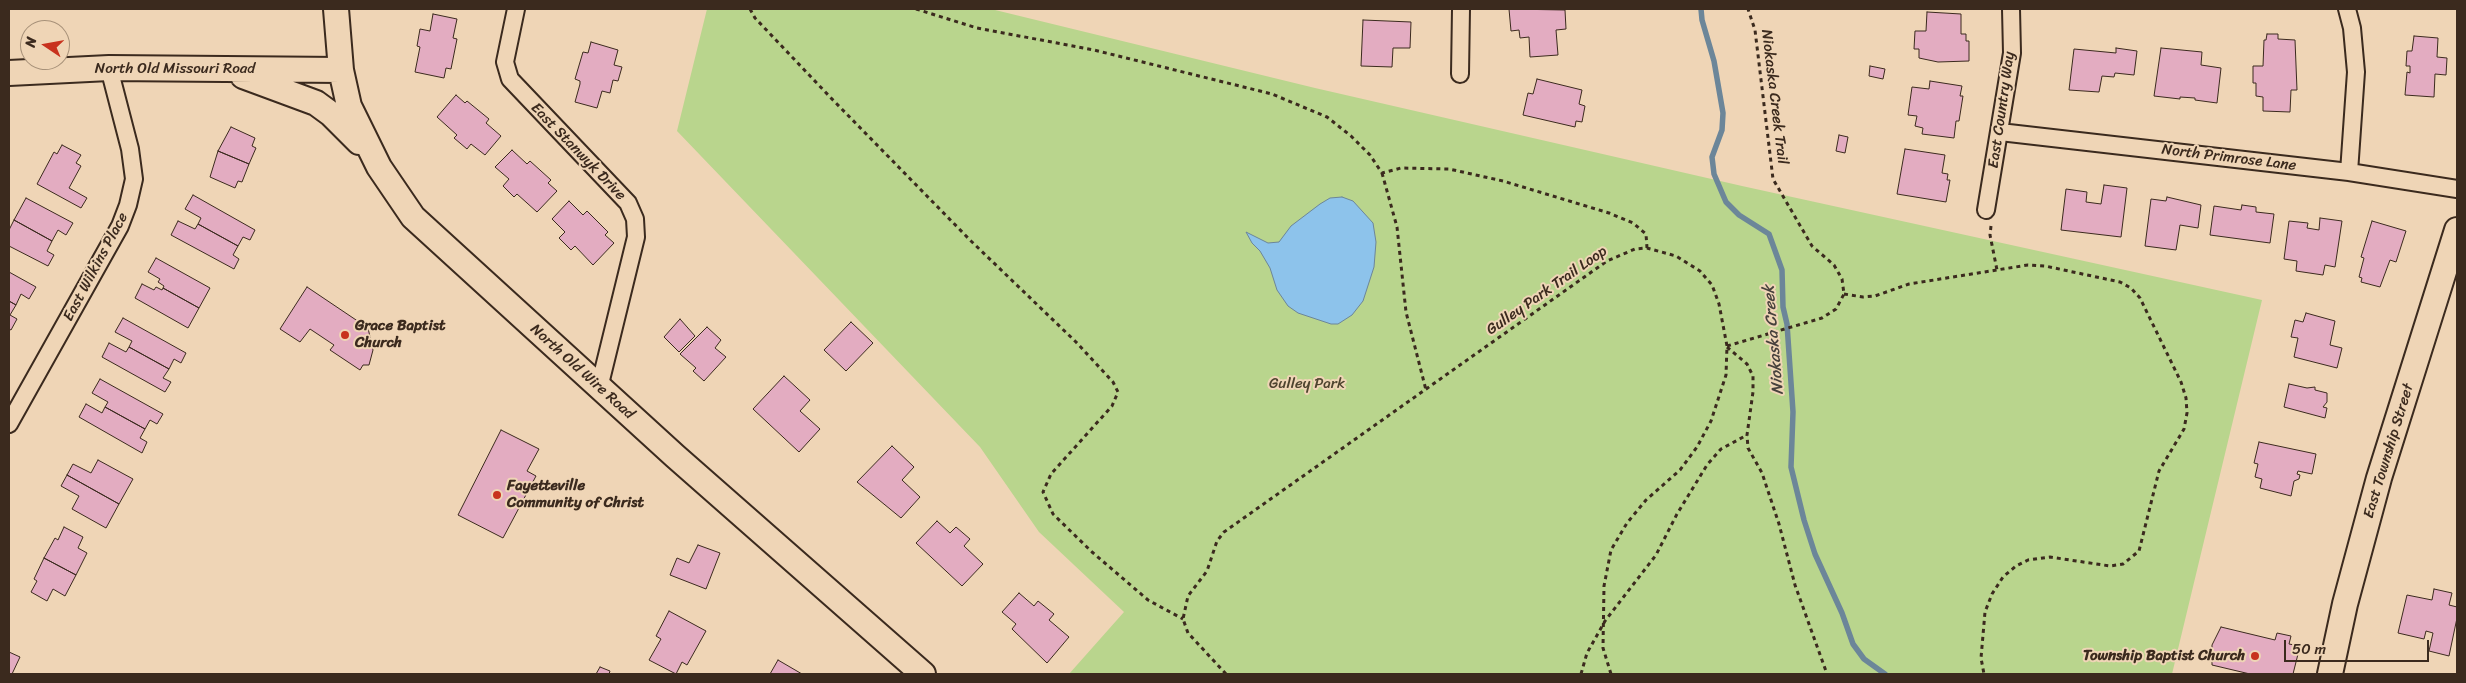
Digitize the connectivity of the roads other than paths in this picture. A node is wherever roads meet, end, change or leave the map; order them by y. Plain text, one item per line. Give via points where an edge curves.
1 (336, 9) edge
2 (516, 9) edge
3 (1461, 9) edge
4 (2011, 9) edge
5 (2347, 9) edge
6 (109, 68) junction
7 (224, 69) junction
8 (341, 70) junction
9 (9, 73) edge
10 (1460, 74) dead end
11 (2000, 132) junction
12 (373, 156) junction
13 (2349, 172) junction
14 (2457, 189) edge
15 (1986, 210) road end
16 (2457, 230) edge
17 (599, 388) junction
18 (9, 424) edge
19 (923, 674) edge
20 (2330, 674) edge

1 - 8 street, North Old Wire Road
2 - 17 street, East Stanwyk Drive via 505,62 510,79 628,203 635,219 636,237
3 - 10 street
4 - 11 street, East Country Way via 2012,53
5 - 13 street via 2356,72
6 - 7 street, North Old Missouri Road
6 - 9 street, North Old Missouri Road
6 - 18 street, East Wilkins Place via 130,149 134,179 128,205 120,226
7 - 8 street, North Old Missouri Road
7 - 12 street via 316,103
8 - 12 street, North Old Wire Road via 349,106
11 - 13 street, North Primrose Lane
11 - 15 street, East Country Way
12 - 17 street, North Old Wire Road via 394,193 413,217
13 - 14 street, North Primrose Lane
16 - 20 street, East Township Street via 2379,478
17 - 19 street, North Old Wire Road

